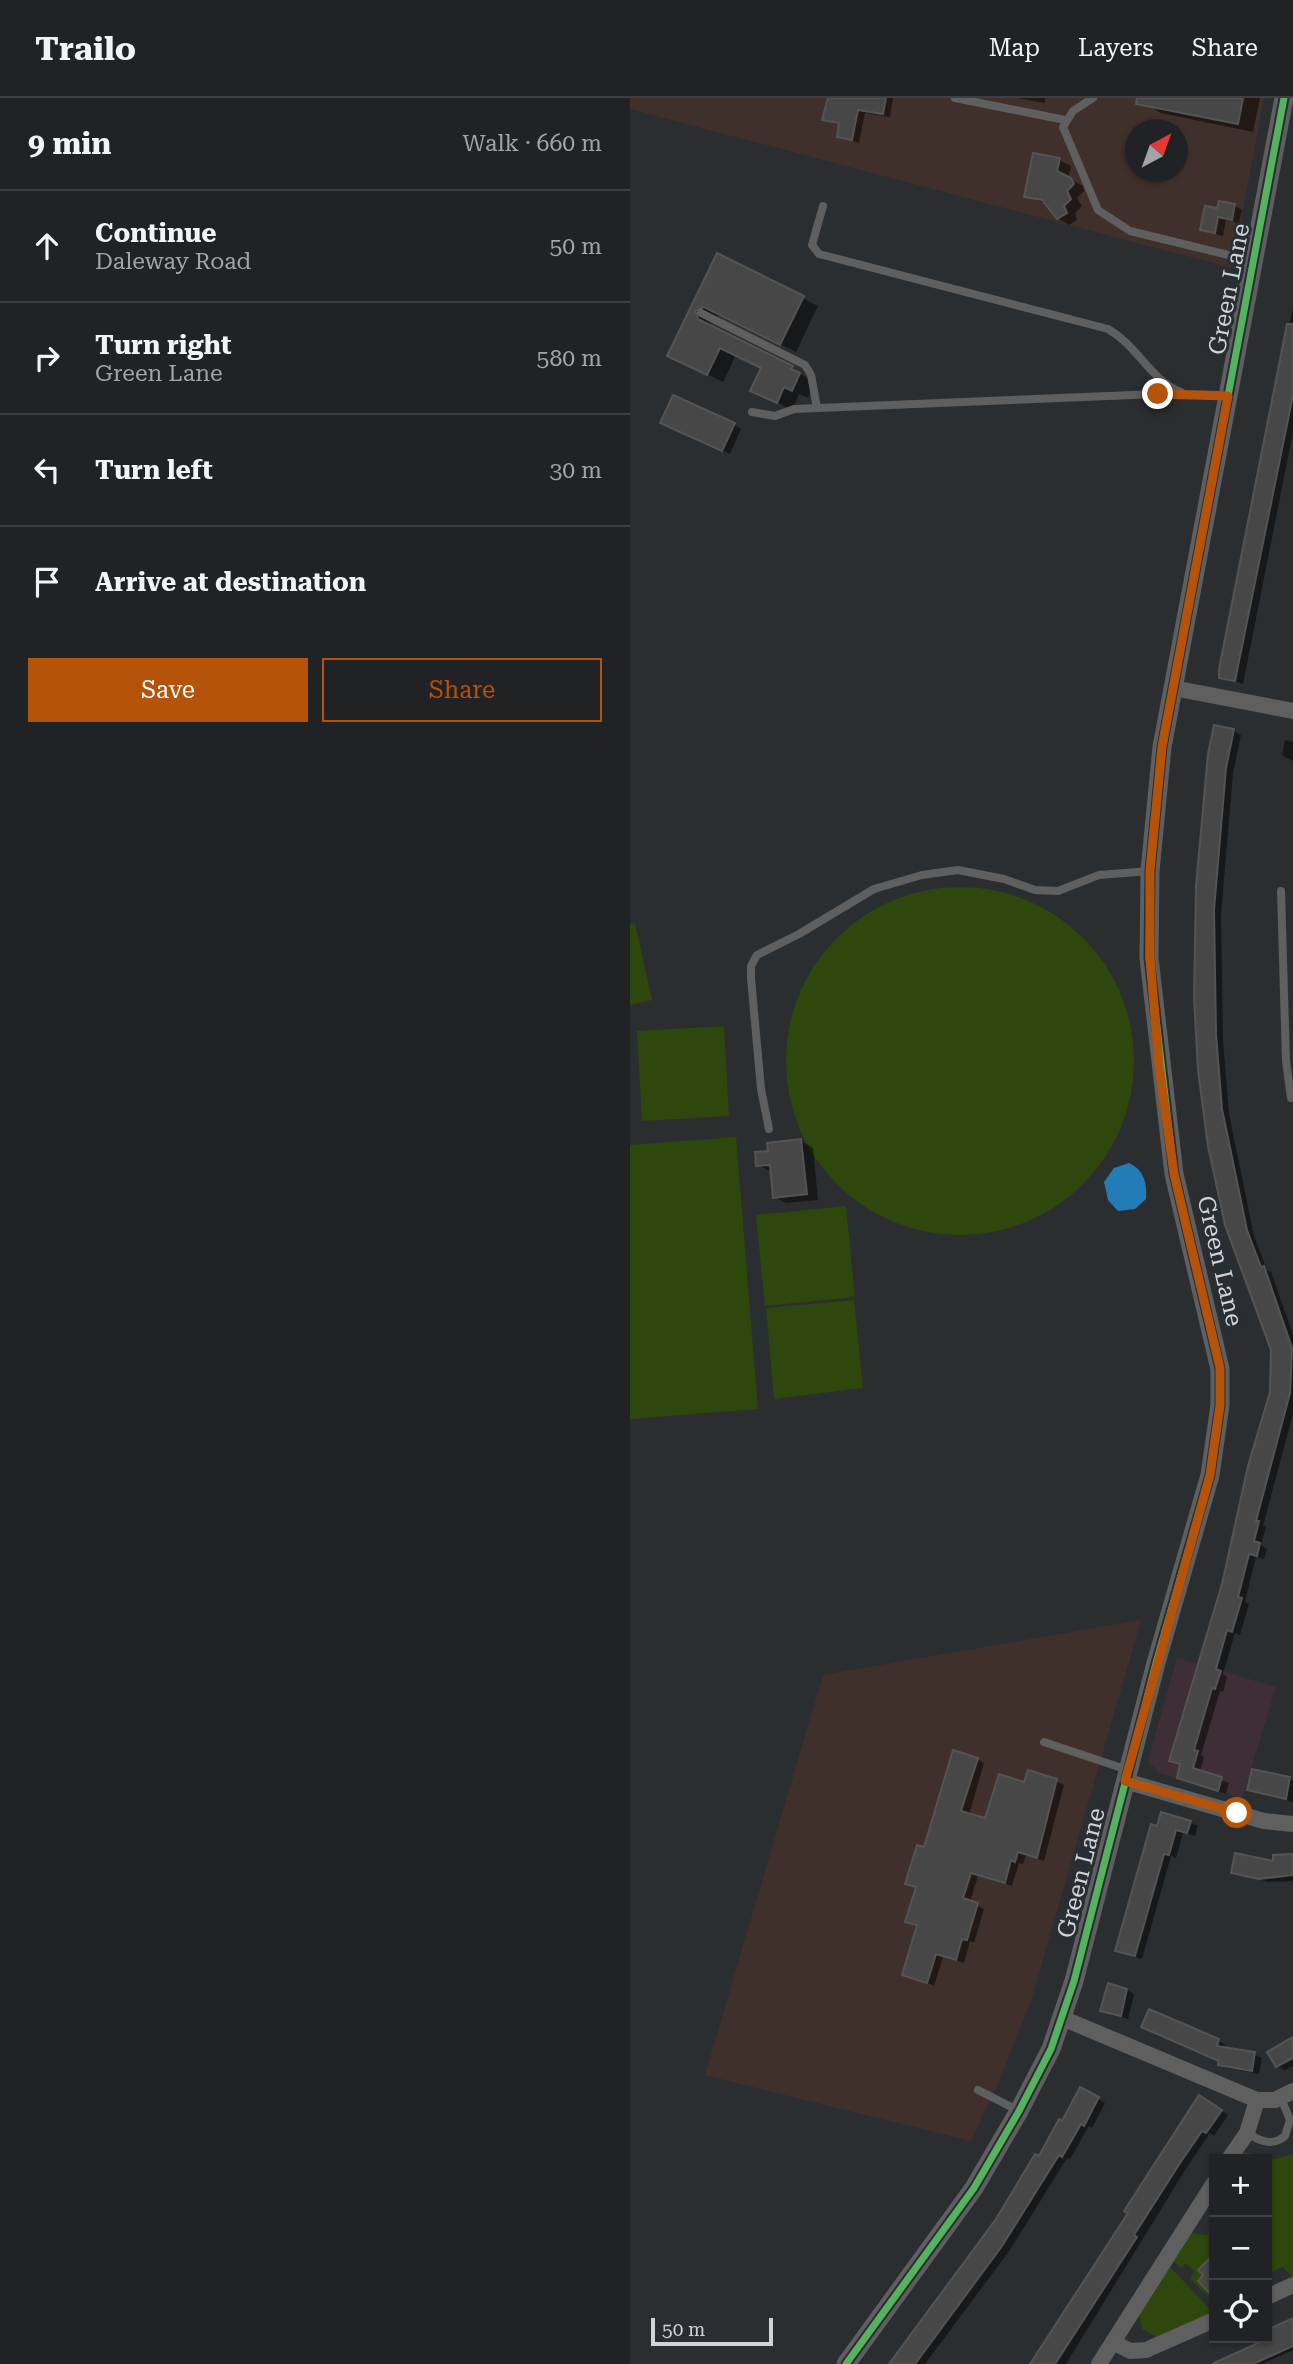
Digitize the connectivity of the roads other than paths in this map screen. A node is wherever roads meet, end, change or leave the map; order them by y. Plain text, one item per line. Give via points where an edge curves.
1 (955, 98) edge
2 (1093, 98) edge
3 (1284, 98) edge
4 (1065, 120) junction
5 (822, 206) dead end
6 (1255, 261) junction
7 (701, 313) dead end
8 (1185, 394) junction
9 (1228, 396) junction
10 (817, 408) junction
11 (752, 412) dead end
12 (1173, 688) junction
13 (1293, 711) edge
14 (1150, 871) junction
15 (1281, 891) dead end
16 (1293, 920) edge
17 (1282, 921) junction
18 (1289, 1061) edge
19 (1291, 1098) dead end
20 (769, 1129) dead end
21 (1044, 1742) dead end
22 (1126, 1775) junction
23 (1293, 1824) edge
24 (1062, 2018) junction
25 (978, 2090) dead end
26 (1287, 2094) edge
27 (1257, 2100) junction
28 (1019, 2111) junction
29 (1247, 2133) junction
30 (1232, 2154) edge
31 (1209, 2191) edge
32 (1293, 2285) edge
33 (1272, 2295) edge
34 (1209, 2322) edge
35 (1113, 2342) junction
36 (846, 2364) edge
37 (1099, 2364) edge

1 - 4 lane
2 - 4 lane
3 - 6 street, Green Lane
4 - 6 lane via 1068,144 1098,210 1130,231
5 - 8 lane via 812,245 819,254 1108,329 1135,349 1166,386
6 - 9 street, Green Lane
7 - 10 lane via 805,365
8 - 9 lane
8 - 10 lane
9 - 12 street, Green Lane
10 - 11 lane via 775,416
12 - 13 street
12 - 14 street, Green Lane via 1162,747
14 - 20 lane via 1099,875 1058,891 1035,890 958,870 922,875 874,889 757,955 751,978
14 - 22 street, Green Lane via 1150,958 1159,1065 1174,1174 1220,1368 1220,1405 1210,1475
15 - 17 lane
16 - 17 lane
17 - 18 lane
18 - 19 lane
21 - 22 lane
22 - 23 street via 1264,1821
22 - 24 street, Green Lane
24 - 27 street
24 - 28 street, Green Lane
25 - 28 lane
26 - 27 street
26 - 29 lane via 1290,2120 1285,2136 1265,2142
27 - 29 street
28 - 36 street, Green Lane via 960,2208
29 - 30 street
31 - 35 street
32 - 33 street
34 - 35 street via 1146,2350 1130,2351
35 - 37 street

